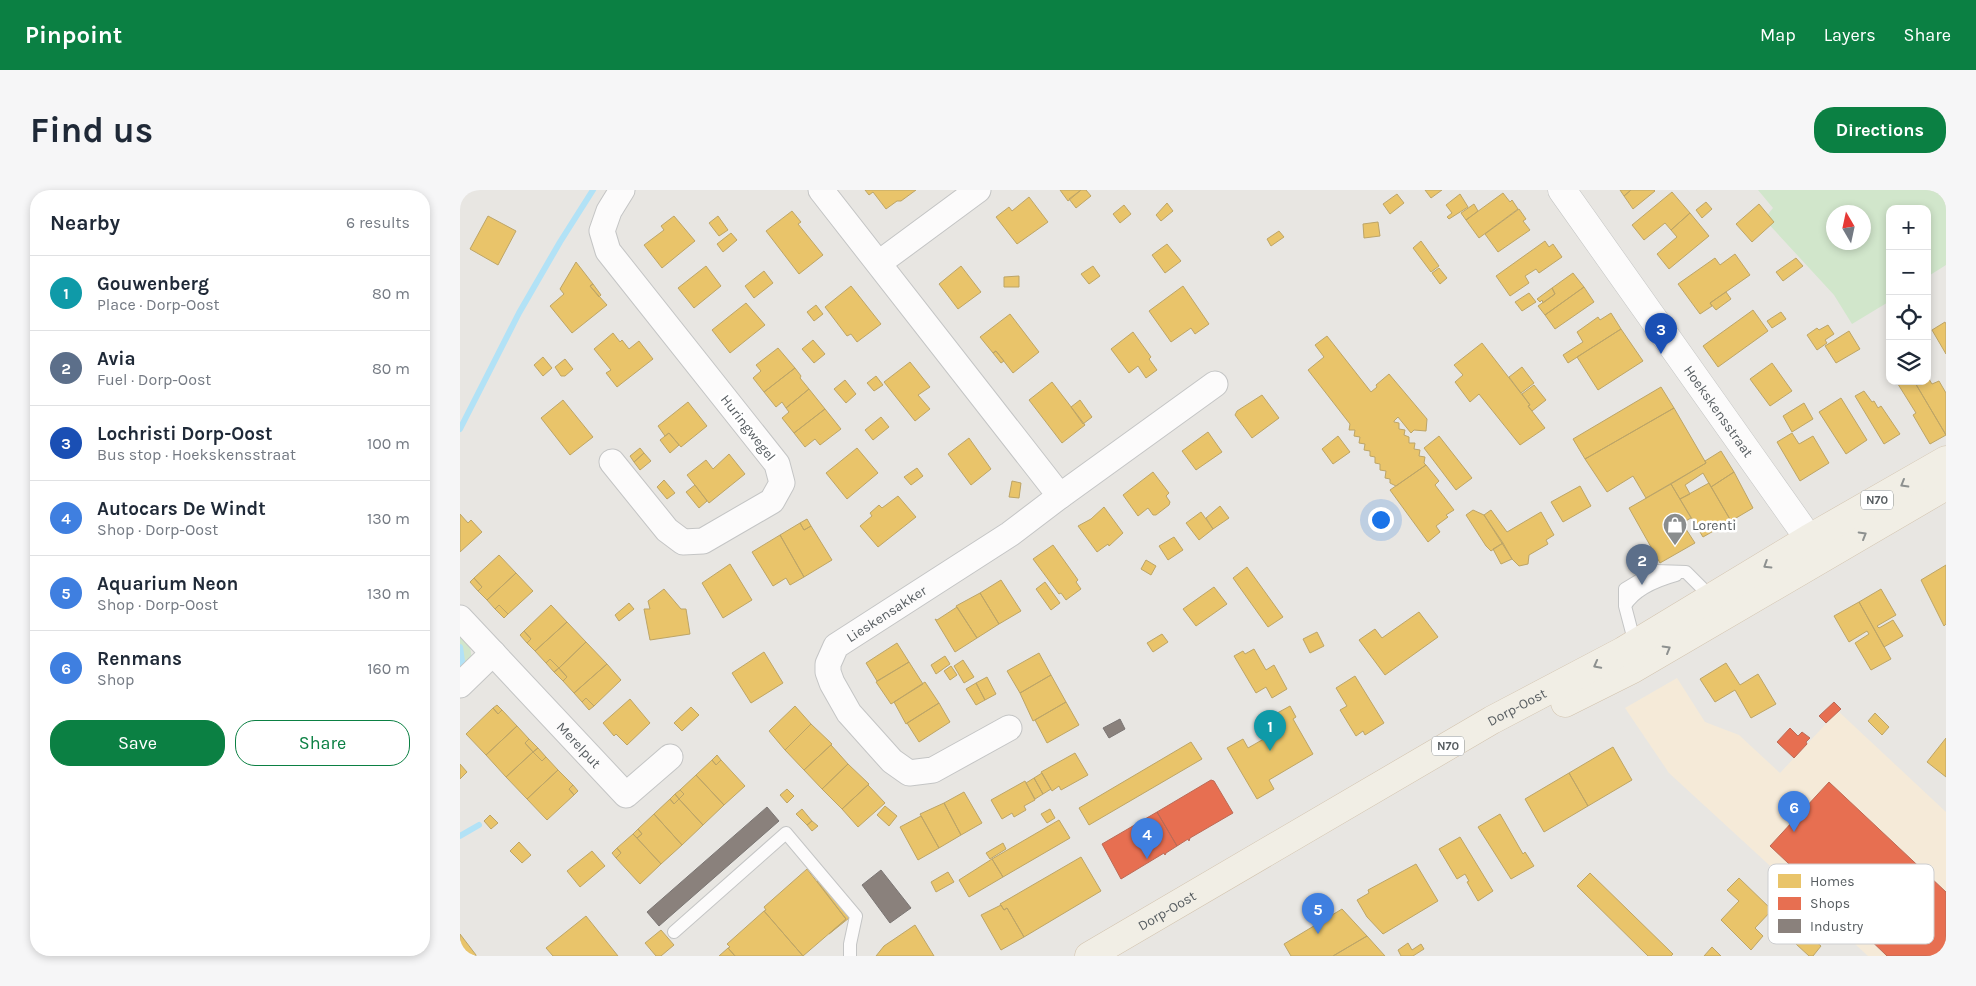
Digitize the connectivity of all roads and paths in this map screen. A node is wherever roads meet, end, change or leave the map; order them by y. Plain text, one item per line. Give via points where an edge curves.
1 (622, 190) edge
2 (821, 190) edge
3 (978, 190) edge
4 (1562, 190) edge
5 (879, 264) junction
6 (1215, 384) dead end
7 (1946, 460) edge
8 (612, 462) dead end
9 (1946, 486) edge
10 (1060, 496) junction
11 (1815, 550) junction
12 (1712, 598) junction
13 (460, 618) edge
14 (493, 653) junction
15 (1631, 655) junction
16 (460, 685) edge
17 (1009, 728) dead end
18 (670, 757) dead end
19 (674, 932) dead end
20 (850, 956) edge
21 (1089, 956) edge
22 (1122, 956) edge

1 - 8 street, Huringwegel via 608,211 602,231 608,250 777,464 782,483 765,505 703,541 683,542 667,530
2 - 5 street
3 - 5 street
4 - 11 street, Hoekskensstraat
5 - 10 street
6 - 10 street, Lieskensakker
7 -> 11 main road, Dorp-Oost / N70
11 -> 9 main road, Dorp-Oost / N70
10 - 17 street, Lieskensakker via 1010,534 836,646 828,664 832,683 848,713 892,761 909,773 933,770
11 -> 12 main road, Dorp-Oost / N70
15 -> 11 main road, Dorp-Oost / N70
12 - 15 main road, Dorp-Oost / N70
12 - 15 lane via 1686,572 1656,571 1625,589
13 - 14 street, Merelput
14 - 16 street
14 - 18 street, Merelput via 626,795
15 -> 21 main road, Dorp-Oost / N70 via 1492,720
15 - 22 main road, Dorp-Oost / N70
19 - 20 lane via 786,833 856,916

